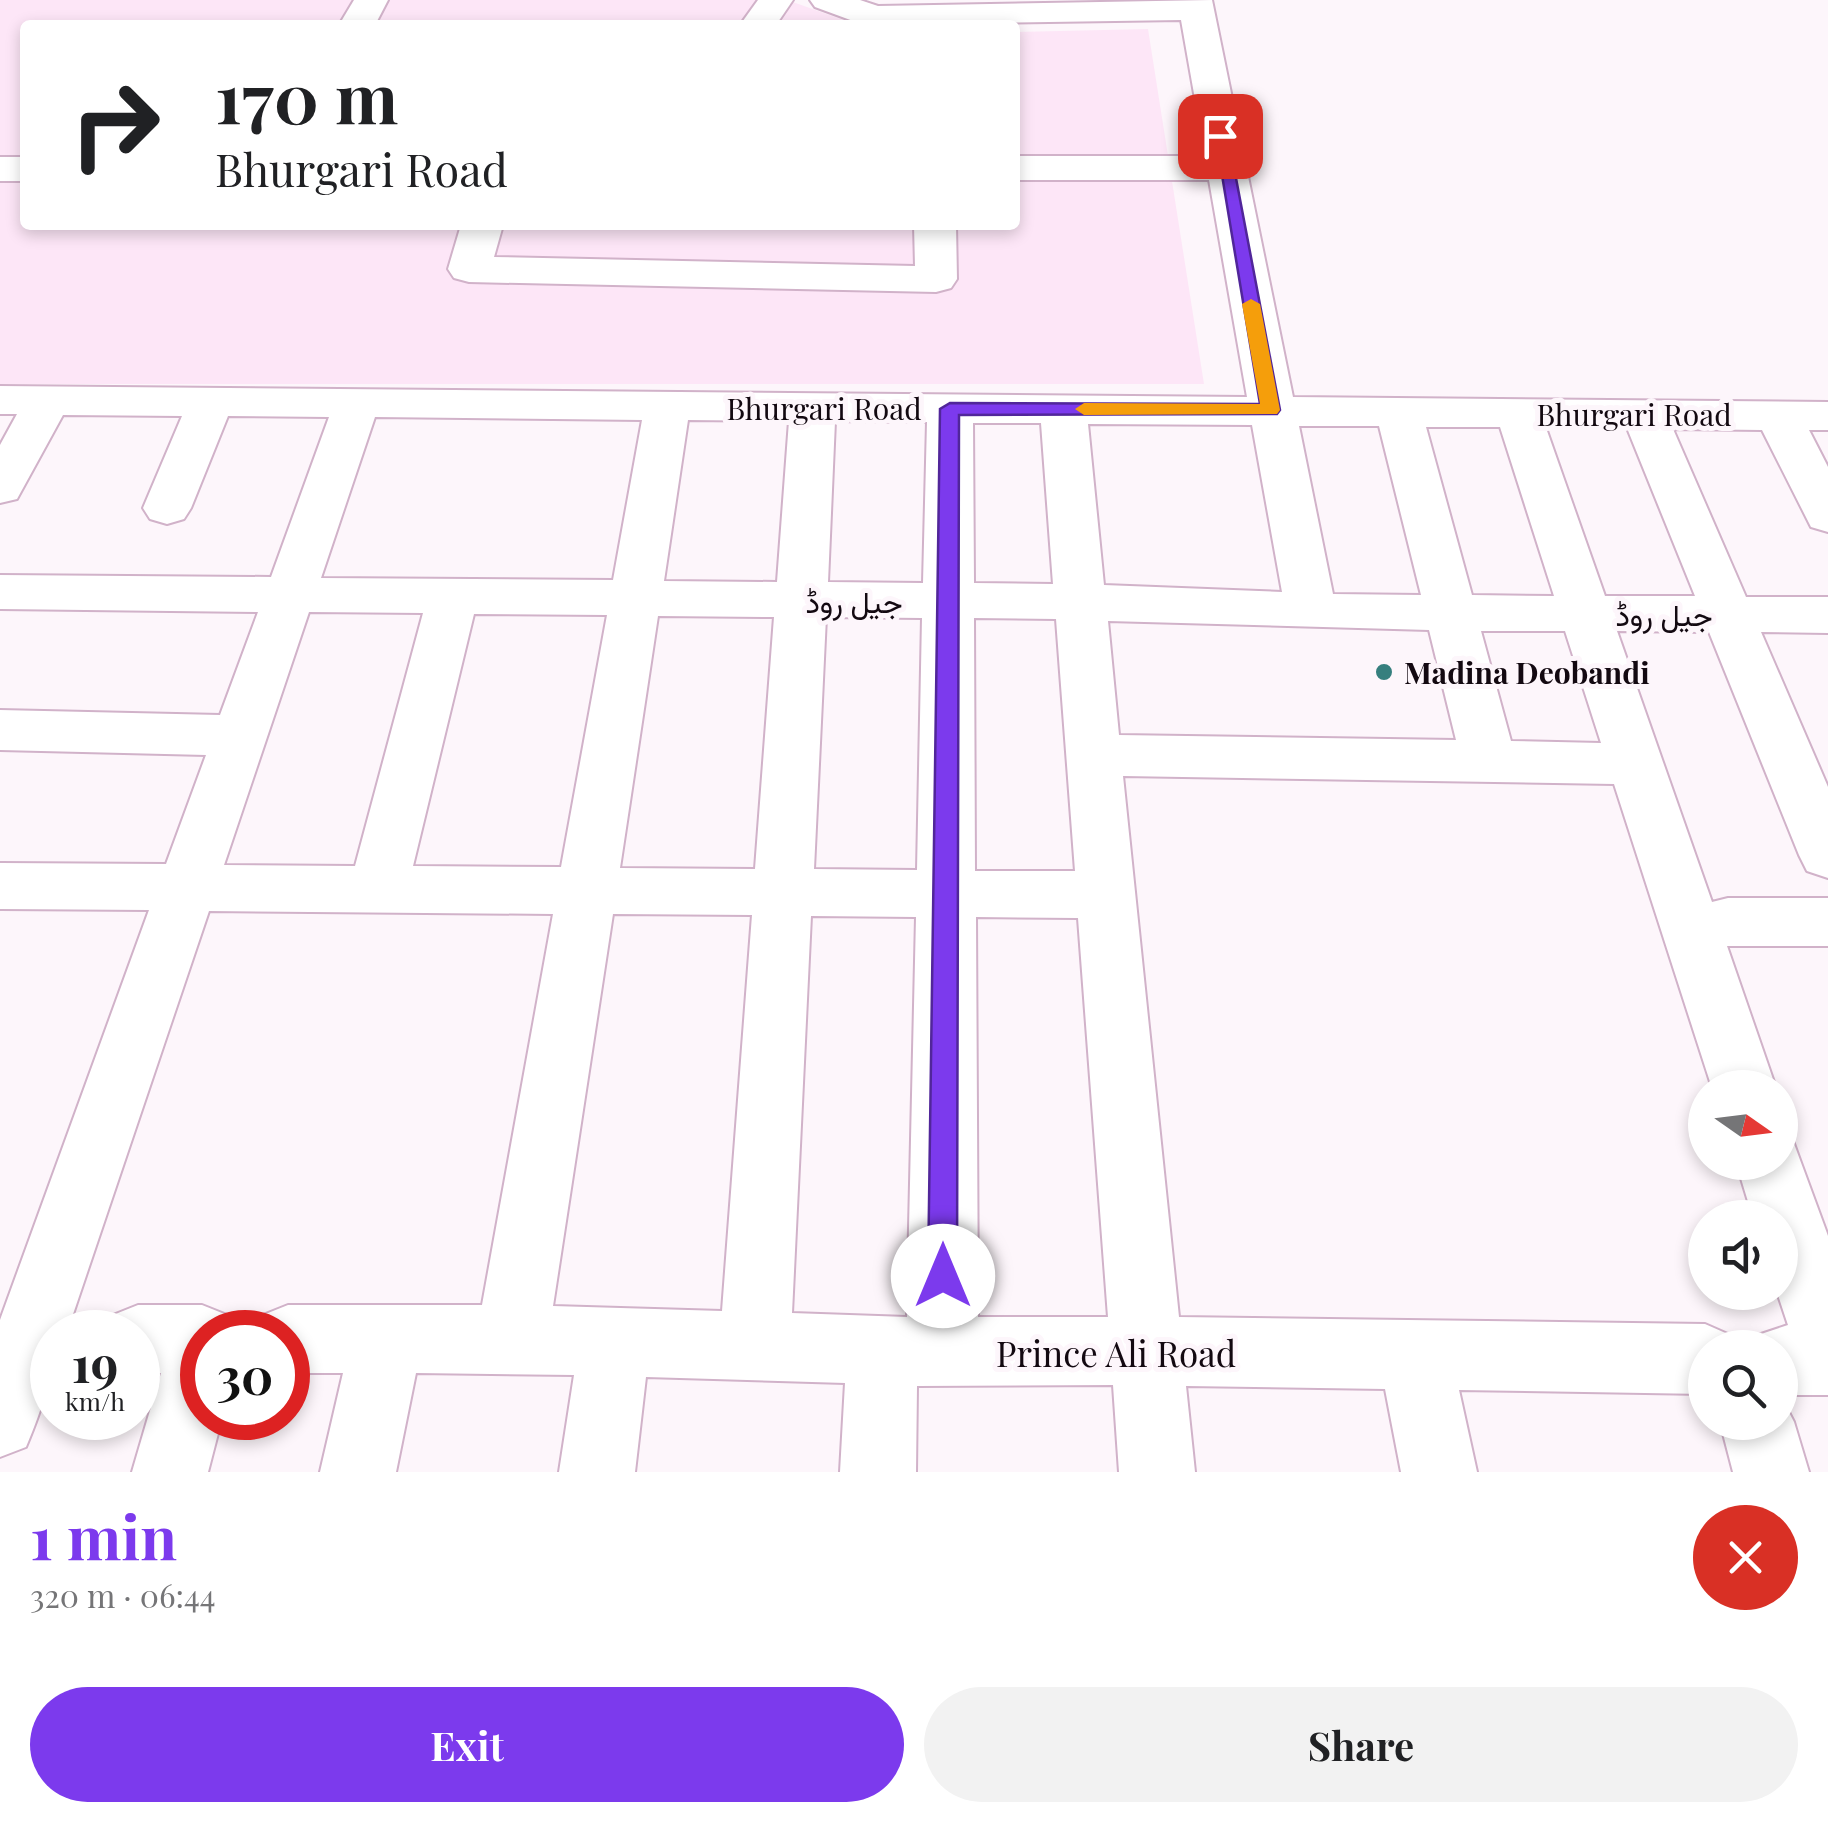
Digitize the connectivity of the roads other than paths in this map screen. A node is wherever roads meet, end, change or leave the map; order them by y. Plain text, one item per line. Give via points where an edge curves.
1 (827, 0) edge
2 (1196, 5) edge
3 (1020, 168) edge
4 (1226, 168) junction
5 (481, 230) edge
6 (935, 230) edge
7 (0, 400) edge
8 (48, 400) junction
9 (211, 402) junction
10 (356, 403) junction
11 (667, 408) junction
12 (813, 408) junction
13 (950, 409) junction
14 (1063, 409) junction
15 (1270, 410) junction
16 (1399, 412) junction
17 (1518, 413) junction
18 (1644, 414) junction
19 (1779, 416) junction
20 (1828, 416) edge
21 (0, 488) edge
22 (167, 508) dead end
23 (1828, 516) edge
24 (0, 592) edge
25 (290, 595) junction
26 (453, 597) junction
27 (635, 600) junction
28 (802, 600) junction
29 (948, 601) junction
30 (1083, 602) junction
31 (1310, 611) junction
32 (1451, 612) junction
33 (1585, 613) junction
34 (1728, 614) junction
35 (1828, 615) edge
36 (0, 730) edge
37 (240, 736) junction
38 (1095, 755) junction
39 (1489, 761) junction
40 (1635, 764) junction
41 (1828, 854) edge
42 (0, 886) edge
43 (186, 888) junction
44 (378, 888) junction
45 (587, 889) junction
46 (783, 891) junction
47 (946, 893) junction
48 (1106, 895) junction
49 (1828, 922) edge
50 (1692, 931) junction
51 (1738, 1070) edge
52 (1775, 1180) edge
53 (27, 1339) edge
54 (310, 1339) edge
55 (387, 1339) junction
56 (512, 1339) junction
57 (1828, 1339) edge
58 (614, 1344) junction
59 (755, 1345) junction
60 (912, 1351) junction
61 (1146, 1351) junction
62 (1415, 1355) junction
63 (1688, 1359) edge
64 (1798, 1360) edge
65 (1828, 1360) edge
66 (0, 1421) edge
67 (180, 1436) edge
68 (1761, 1440) edge
69 (170, 1472) edge
70 (358, 1472) edge
71 (597, 1472) edge
72 (878, 1472) edge
73 (1156, 1472) edge
74 (1438, 1472) edge
75 (1771, 1472) edge

1 - 2 street via 874,16
2 - 4 street
3 - 4 street
4 - 15 street
5 - 6 street via 469,269 936,279
7 - 8 street, Bhurgari Road
8 - 9 street, Bhurgari Road
8 - 21 street
9 - 10 street, Bhurgari Road
9 - 22 street
10 - 11 street, Bhurgari Road
10 - 25 street
11 - 12 street, Bhurgari Road
11 - 27 street
12 - 13 street, Bhurgari Road
12 - 28 street
13 - 14 street, Bhurgari Road
13 - 29 street
14 - 15 street, Bhurgari Road
14 - 30 street
15 - 16 street, Bhurgari Road
15 - 31 street
16 - 17 street, Bhurgari Road
16 - 32 street
17 - 18 street, Bhurgari Road
17 - 33 street
18 - 19 street, Bhurgari Road
18 - 34 street
19 - 20 street, Bhurgari Road
19 - 23 street
24 - 25 street, جیل روڈ
25 - 26 street, جیل روڈ
25 - 37 street
26 - 27 street, جیل روڈ
26 - 44 street
27 - 28 street, جیل روڈ
27 - 45 street
28 - 29 street, جیل روڈ
28 - 46 street
29 - 30 street, جیل روڈ
29 - 47 street
30 - 31 street, جیل روڈ
30 - 38 street
31 - 32 street, جیل روڈ
32 - 33 street, جیل روڈ
32 - 39 street
33 - 34 street, جیل روڈ
33 - 40 street
34 - 35 street, جیل روڈ
34 - 41 street
36 - 37 street
37 - 43 street
38 - 39 street
38 - 48 street
39 - 40 street
40 - 50 street
42 - 43 street
43 - 44 street
43 - 53 street
44 - 45 street
45 - 46 street
45 - 56 street
46 - 47 street
46 - 59 street
47 - 48 street
47 - 60 street
48 - 61 street
49 - 50 street via 1728,922
50 - 51 street
52 - 57 street
53 - 66 street
54 - 55 street, Prince Ali Road
55 - 56 street, Prince Ali Road
55 - 70 street
56 - 58 street, Prince Ali Road
58 - 59 street, Prince Ali Road
58 - 71 street
59 - 60 street, Prince Ali Road
60 - 61 street, Prince Ali Road
60 - 72 street
61 - 62 street, Prince Ali Road
61 - 73 street
62 - 63 street, Prince Ali Road
62 - 74 street
64 - 65 street
67 - 69 street
68 - 75 street

